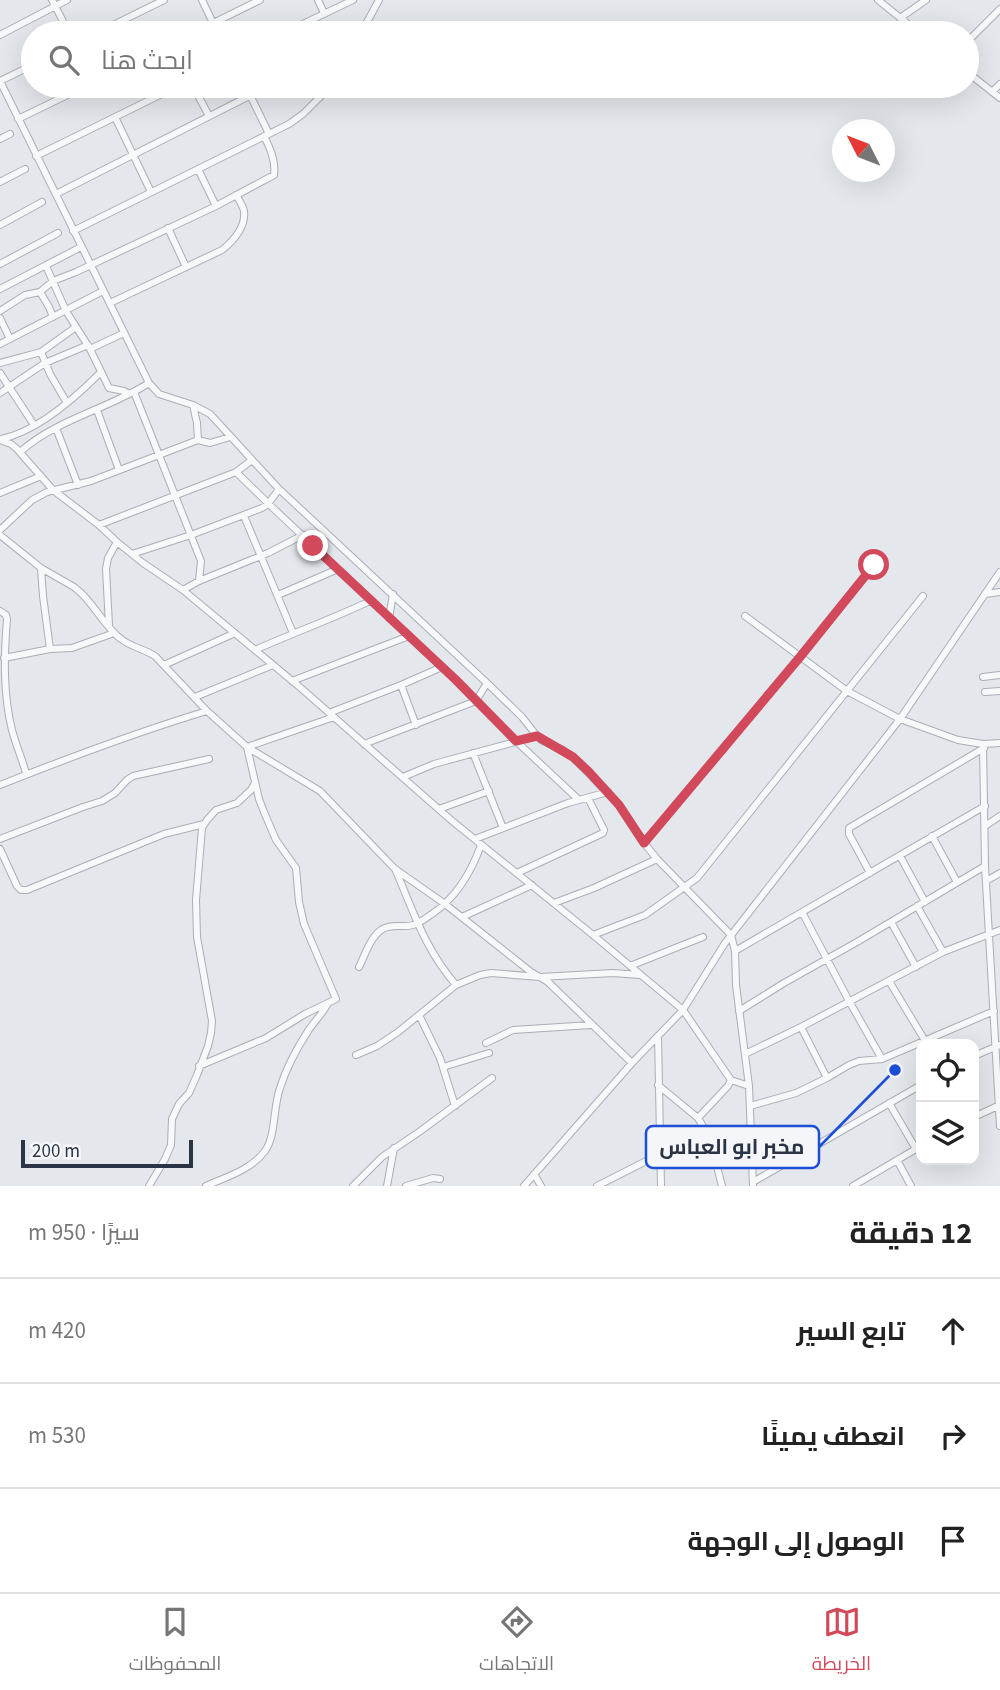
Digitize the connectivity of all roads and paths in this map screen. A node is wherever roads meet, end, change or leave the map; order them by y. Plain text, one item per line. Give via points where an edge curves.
1 (67, 0) edge
2 (164, 0) edge
3 (202, 0) edge
4 (260, 0) edge
5 (318, 0) edge
6 (353, 0) edge
7 (379, 0) edge
8 (878, 0) edge
9 (926, 0) edge
10 (54, 3) edge
11 (148, 3) edge
12 (1000, 9) edge
13 (324, 13) junction
14 (900, 18) junction
15 (24, 21) edge
16 (63, 21) edge
17 (123, 21) edge
18 (214, 21) edge
19 (217, 21) edge
20 (308, 21) edge
21 (368, 21) edge
22 (904, 21) edge
23 (21, 23) edge
24 (979, 30) edge
25 (0, 35) edge
26 (21, 71) edge
27 (979, 82) edge
28 (1000, 84) edge
29 (992, 92) junction
30 (60, 98) edge
31 (153, 98) edge
32 (199, 98) edge
33 (244, 98) edge
34 (251, 98) edge
35 (319, 98) edge
36 (1000, 98) edge
37 (208, 116) junction
38 (114, 117) junction
39 (18, 118) junction
40 (10, 134) dead end
41 (267, 135) junction
42 (0, 139) edge
43 (131, 155) junction
44 (36, 156) junction
45 (25, 169) dead end
46 (198, 169) junction
47 (0, 182) edge
48 (151, 192) junction
49 (56, 194) junction
50 (236, 195) junction
51 (42, 202) dead end
52 (216, 206) junction
53 (0, 225) edge
54 (168, 228) junction
55 (73, 231) junction
56 (58, 233) dead end
57 (81, 247) junction
58 (0, 264) edge
59 (90, 265) junction
60 (46, 266) junction
61 (186, 267) junction
62 (53, 281) junction
63 (0, 289) edge
64 (103, 291) junction
65 (40, 292) junction
66 (110, 303) junction
67 (0, 311) edge
68 (65, 311) junction
69 (53, 317) junction
70 (0, 318) edge
71 (76, 327) junction
72 (124, 333) junction
73 (10, 339) junction
74 (0, 344) edge
75 (89, 347) junction
76 (41, 352) junction
77 (0, 363) edge
78 (45, 363) junction
79 (0, 373) edge
80 (100, 373) junction
81 (149, 383) junction
82 (9, 387) junction
83 (0, 393) edge
84 (132, 393) junction
85 (67, 403) junction
86 (193, 405) junction
87 (97, 410) junction
88 (34, 425) junction
89 (56, 428) junction
90 (230, 437) junction
91 (0, 440) edge
92 (198, 440) junction
93 (20, 452) junction
94 (159, 456) junction
95 (252, 460) junction
96 (119, 470) junction
97 (236, 472) junction
98 (41, 476) junction
99 (78, 485) junction
100 (279, 489) junction
101 (53, 490) junction
102 (0, 493) edge
103 (175, 496) junction
104 (268, 504) junction
105 (244, 516) junction
106 (99, 525) junction
107 (0, 532) edge
108 (303, 535) junction
109 (191, 536) junction
110 (117, 542) junction
111 (132, 554) junction
112 (261, 555) junction
113 (874, 565) dead end
114 (41, 568) junction
115 (338, 569) junction
116 (1000, 572) edge
117 (199, 581) junction
118 (183, 590) junction
119 (1000, 592) edge
120 (393, 594) junction
121 (985, 594) junction
122 (278, 595) junction
123 (923, 596) dead end
124 (370, 601) junction
125 (0, 611) edge
126 (745, 616) dead end
127 (389, 618) junction
128 (109, 625) junction
129 (234, 633) junction
130 (293, 633) junction
131 (114, 634) junction
132 (410, 636) junction
133 (50, 649) junction
134 (255, 650) junction
135 (4, 657) junction
136 (800, 657) junction
137 (164, 665) junction
138 (273, 665) junction
139 (442, 667) junction
140 (1000, 675) edge
141 (983, 677) dead end
142 (292, 681) junction
143 (487, 683) junction
144 (401, 685) junction
145 (847, 691) junction
146 (1000, 691) edge
147 (985, 692) dead end
148 (195, 697) junction
149 (475, 701) junction
150 (207, 711) junction
151 (331, 715) junction
152 (900, 719) junction
153 (416, 725) junction
154 (537, 736) junction
155 (516, 741) junction
156 (1000, 743) edge
157 (364, 744) junction
158 (984, 746) junction
159 (247, 747) junction
160 (473, 753) junction
161 (209, 759) dead end
162 (26, 773) junction
163 (403, 777) junction
164 (255, 782) junction
165 (0, 785) edge
166 (489, 791) junction
167 (608, 792) junction
168 (588, 797) junction
169 (579, 800) junction
170 (985, 806) junction
171 (439, 809) junction
172 (1000, 816) edge
173 (204, 824) junction
174 (985, 826) junction
175 (503, 828) junction
176 (932, 836) junction
177 (0, 839) edge
178 (475, 839) junction
179 (644, 843) junction
180 (481, 845) junction
181 (0, 849) edge
182 (900, 856) junction
183 (657, 859) junction
184 (985, 866) junction
185 (395, 869) junction
186 (517, 873) junction
187 (870, 873) junction
188 (1000, 873) edge
189 (986, 881) junction
190 (957, 882) junction
191 (532, 886) junction
192 (685, 887) junction
193 (925, 902) junction
194 (554, 903) junction
195 (445, 904) junction
196 (917, 906) junction
197 (802, 912) junction
198 (462, 917) junction
199 (891, 922) junction
200 (417, 924) junction
201 (1000, 930) edge
202 (593, 935) junction
203 (732, 935) junction
204 (990, 935) junction
205 (703, 937) dead end
206 (735, 951) junction
207 (943, 952) junction
208 (826, 958) junction
209 (631, 966) junction
210 (359, 967) dead end
211 (916, 967) junction
212 (642, 975) junction
213 (540, 977) junction
214 (889, 981) junction
215 (456, 985) junction
216 (997, 992) edge
217 (849, 1001) junction
218 (327, 1005) junction
219 (683, 1010) junction
220 (739, 1011) junction
221 (994, 1011) junction
222 (419, 1015) junction
223 (591, 1025) junction
224 (801, 1027) junction
225 (658, 1036) junction
226 (924, 1039) edge
227 (933, 1039) edge
228 (486, 1043) dead end
229 (916, 1046) edge
230 (998, 1046) edge
231 (489, 1053) dead end
232 (745, 1054) junction
233 (979, 1054) edge
234 (356, 1055) dead end
235 (882, 1059) junction
236 (632, 1063) junction
237 (200, 1066) junction
238 (443, 1067) junction
239 (492, 1077) dead end
240 (827, 1079) junction
241 (732, 1080) junction
242 (658, 1085) junction
243 (749, 1086) junction
244 (916, 1088) edge
245 (889, 1103) junction
246 (999, 1105) edge
247 (455, 1106) junction
248 (750, 1106) junction
249 (979, 1115) edge
250 (698, 1118) junction
251 (1000, 1126) edge
252 (916, 1144) edge
253 (394, 1148) junction
254 (916, 1148) edge
255 (660, 1154) junction
256 (897, 1160) junction
257 (534, 1174) junction
258 (440, 1178) dead end
259 (753, 1184) edge
260 (149, 1186) edge
261 (206, 1186) edge
262 (353, 1186) edge
263 (387, 1186) edge
264 (406, 1186) edge
265 (524, 1186) edge
266 (541, 1186) edge
267 (597, 1186) edge
268 (661, 1186) edge
269 (722, 1186) edge
270 (853, 1186) edge
271 (911, 1186) edge

1 - 10 street
2 - 11 street
3 - 18 street
4 - 19 street
5 - 13 street
6 - 13 street
7 - 21 street
8 - 14 street
9 - 14 street
10 - 15 street
10 - 16 street
11 - 17 street
12 - 24 street
13 - 20 street
14 - 22 street
23 - 25 street
26 - 39 street via 0,81
27 - 29 street
28 - 29 street
29 - 36 street
30 - 39 street
31 - 38 street
32 - 37 street
33 - 37 street
34 - 41 street
35 - 41 street via 303,114
37 - 43 street
38 - 43 street
38 - 44 street
39 - 44 street
40 - 42 street
41 - 46 street
41 - 50 street via 274,175
43 - 48 street
43 - 49 street
44 - 49 street
45 - 47 street
46 - 48 street
46 - 52 street
48 - 55 street
49 - 55 street
50 - 52 street
50 - 61 street via 244,210 232,242
51 - 53 street
52 - 54 street
54 - 59 street
54 - 61 street
55 - 57 street
56 - 58 street
57 - 59 street
57 - 60 street
59 - 62 street
59 - 64 street
60 - 62 street
60 - 63 street
61 - 66 street
62 - 65 street
62 - 68 street
64 - 66 street
64 - 68 street
65 - 67 street via 25,295
65 - 69 street
66 - 72 street
68 - 69 street
68 - 71 street
69 - 73 street
70 - 73 street
71 - 75 street
71 - 76 street
72 - 75 street
72 - 81 street
73 - 74 street
75 - 78 street
75 - 80 street
76 - 77 street
76 - 78 street
78 - 82 street
78 - 85 street
79 - 82 street
80 - 84 street via 109,388
80 - 85 street
81 - 84 street
81 - 86 street via 159,394
82 - 83 street
82 - 88 street
84 - 87 street
84 - 94 street
85 - 88 street
86 - 90 street via 210,414
86 - 92 street
87 - 89 street
87 - 96 street
88 - 91 street
89 - 93 street
89 - 99 street
90 - 92 street via 210,443
90 - 95 street
91 - 93 street
92 - 94 street
93 - 98 street
94 - 96 street
94 - 103 street
95 - 97 street
95 - 100 street
96 - 99 street
97 - 103 street
97 - 104 street
98 - 101 street
98 - 102 street
99 - 101 street
100 - 104 street
100 - 120 street
101 - 106 street
101 - 107 street via 19,510
103 - 106 street
103 - 109 street
104 - 105 street
104 - 108 street
105 - 109 street
105 - 112 street
106 - 110 street
107 - 114 street
108 - 112 street
108 - 115 street
109 - 111 street
109 - 117 street via 201,561
110 - 111 street
110 - 128 street via 106,569
111 - 118 street
112 - 117 street
112 - 122 street
113 - 136 street
114 - 128 street via 74,587
114 - 133 street
115 - 122 street
115 - 124 street
116 - 121 street
117 - 118 street
118 - 129 street
119 - 121 street
120 - 127 street
120 - 143 street
121 - 152 street
122 - 130 street
123 - 145 street
124 - 127 street
124 - 130 street
125 - 135 street via 7,619
126 - 136 street
127 - 132 street
128 - 131 street
129 - 134 street
129 - 137 street
130 - 134 street
131 - 133 street via 72,648
131 - 137 street
132 - 139 street
132 - 142 street
133 - 135 street
134 - 138 street
135 - 162 street via 12,730
136 - 145 street
136 - 179 street
137 - 148 street
138 - 142 street
138 - 148 street
139 - 144 street
139 - 149 street
140 - 141 street
142 - 151 street
143 - 149 street
143 - 154 street
144 - 151 street
144 - 153 street
145 - 152 street
145 - 192 street
146 - 147 street
148 - 150 street
149 - 153 street
149 - 155 street
150 - 159 street
150 - 162 street
151 - 157 street
151 - 159 street
152 - 158 street
152 - 203 street
153 - 157 street
154 - 155 street
154 - 167 street via 573,757
155 - 160 street
155 - 169 street
156 - 158 street
157 - 163 street
158 - 170 street
158 - 187 street via 849,828
159 - 164 street
159 - 185 street via 320,791
160 - 163 street
160 - 166 street
161 - 177 street via 133,776 102,801
162 - 165 street
163 - 171 street
164 - 173 street via 245,797 216,810
164 - 218 street via 276,840 296,868 304,924 337,999
166 - 171 street
166 - 175 street
167 - 168 street
167 - 179 street
168 - 169 street
168 - 186 street via 603,833
169 - 175 street
170 - 174 street
170 - 176 street
171 - 178 street
172 - 174 street
173 - 181 street via 164,834 27,890 17,886
173 - 237 street via 197,937 212,1021
174 - 184 street
175 - 178 street
176 - 182 street
176 - 190 street
178 - 180 street
179 - 183 street
180 - 186 street
180 - 195 street via 469,873
182 - 187 street
182 - 193 street
183 - 192 street
183 - 194 street
184 - 189 street
184 - 190 street
185 - 195 street
185 - 200 street
186 - 191 street
187 - 197 street
188 - 189 street
189 - 204 street
190 - 193 street
191 - 194 street
191 - 198 street
192 - 202 street via 645,915
192 - 203 street
193 - 196 street
194 - 202 street
195 - 198 street
195 - 200 street
196 - 199 street
196 - 207 street
197 - 206 street
197 - 208 street
198 - 213 street
199 - 208 street
199 - 211 street
200 - 210 street via 383,928
200 - 215 street
201 - 204 street
202 - 209 street
203 - 206 street
203 - 219 street
204 - 207 street
204 - 216 street
205 - 209 street
206 - 220 street
207 - 211 street
208 - 217 street
208 - 220 street
209 - 212 street
211 - 214 street
212 - 213 street
212 - 219 street
213 - 215 street via 491,973
213 - 223 street
214 - 217 street
214 - 226 street
215 - 222 street
216 - 221 street
217 - 224 street
217 - 235 street
218 - 237 street
218 - 261 street via 304,1038 280,1087 264,1152 243,1170
219 - 225 street
219 - 241 street
220 - 232 street
221 - 227 street
221 - 230 street
222 - 234 street via 377,1046
222 - 238 street
223 - 228 street via 513,1030
223 - 236 street
224 - 232 street
224 - 240 street
225 - 236 street
225 - 242 street
229 - 235 street
230 - 233 street
230 - 246 street
231 - 238 street
232 - 243 street
235 - 240 street via 859,1061
236 - 257 street
237 - 260 street via 175,1111 172,1145
238 - 247 street
239 - 247 street
240 - 248 street
241 - 243 street
241 - 250 street
242 - 250 street
242 - 255 street
243 - 248 street
244 - 245 street
245 - 252 street
245 - 259 street
246 - 249 street
246 - 251 street
247 - 253 street
248 - 259 street
250 - 269 street
253 - 262 street
253 - 263 street
254 - 256 street
255 - 267 street
255 - 268 street
256 - 270 street
256 - 271 street
257 - 265 street
257 - 266 street
258 - 264 street

